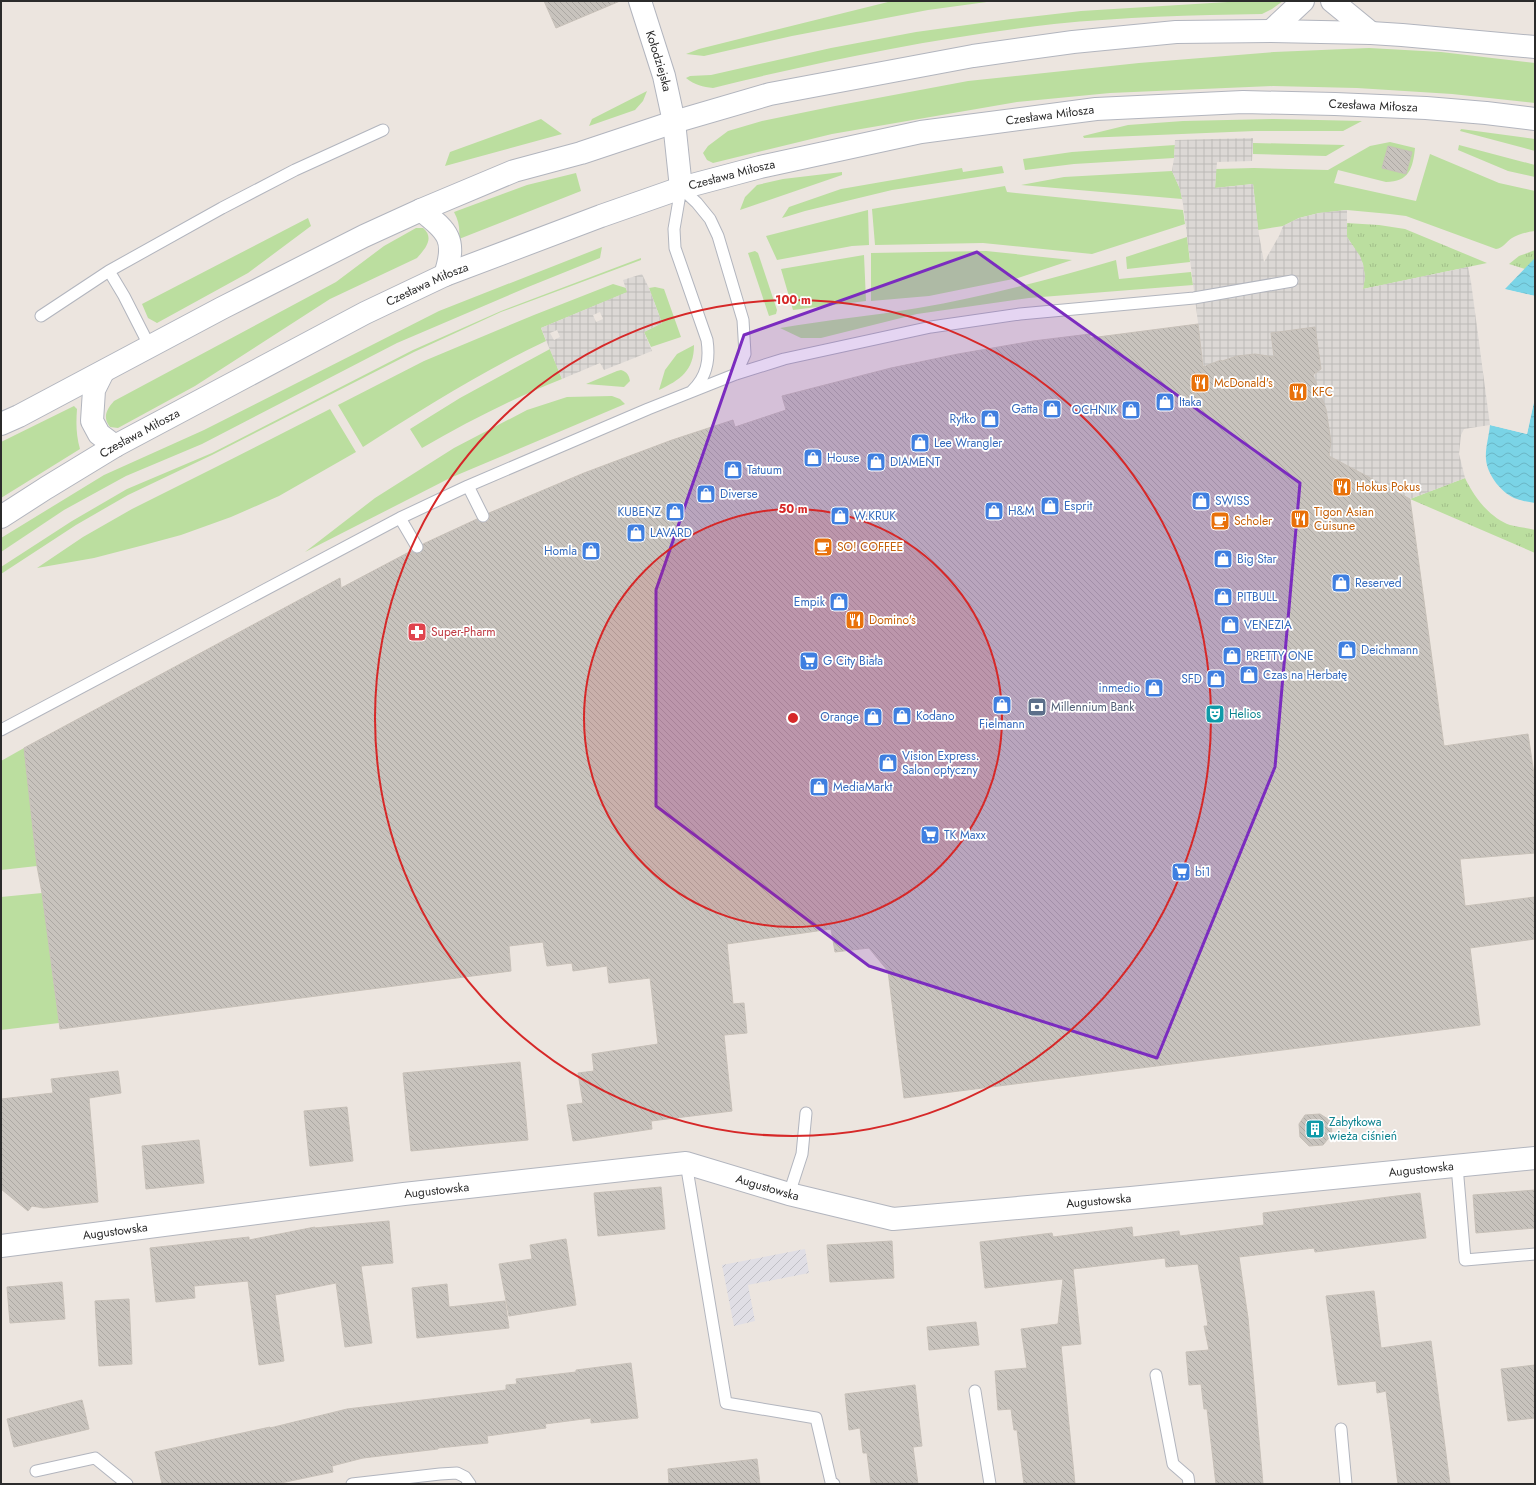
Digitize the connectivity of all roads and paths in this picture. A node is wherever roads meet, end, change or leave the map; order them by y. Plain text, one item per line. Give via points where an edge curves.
1 (640, 1) edge
2 (1303, 1) edge
3 (1332, 1) edge
4 (1270, 31) junction
5 (1371, 33) junction
6 (1535, 48) edge
7 (1535, 119) edge
8 (674, 122) junction
9 (383, 130) dead end
10 (681, 188) junction
11 (421, 210) junction
12 (109, 271) junction
13 (445, 275) junction
14 (1292, 281) dead end
15 (41, 316) dead end
16 (150, 347) junction
17 (103, 372) junction
18 (736, 374) junction
19 (690, 393) junction
20 (1, 424) edge
21 (115, 446) junction
22 (468, 486) junction
23 (483, 516) dead end
24 (1, 517) edge
25 (400, 518) junction
26 (417, 547) dead end
27 (1, 730) edge
28 (806, 1113) dead end
29 (1535, 1158) edge
30 (686, 1163) junction
31 (1457, 1166) junction
32 (789, 1194) junction
33 (1, 1246) edge
34 (1535, 1254) edge
35 (1156, 1375) dead end
36 (975, 1391) dead end
37 (1341, 1429) dead end
38 (36, 1471) dead end
39 (128, 1484) edge
40 (352, 1484) edge
41 (470, 1484) edge
42 (834, 1484) edge
43 (990, 1484) edge
44 (1189, 1484) edge
45 (1346, 1484) edge

1 - 8 main road, Kołodziejska via 664,76
2 - 4 main road
3 - 5 main road
4 - 5 main road
4 - 8 main road via 1176,32 1073,42 973,56 770,94
5 - 6 main road
7 - 10 main road, Czesława Miłosza via 1426,108 1336,104 1242,102 1096,109 921,132 760,167
8 - 10 main road, Kołodziejska
8 - 11 main road via 581,153 514,171
9 - 12 lane via 295,170
10 - 13 main road, Czesława Miłosza
10 - 18 lane via 710,219 718,236 743,320 745,354
10 - 19 lane via 674,228 675,248 709,350 706,372 700,384
11 - 13 main road via 447,235 450,260
11 - 16 main road via 286,275
12 - 15 lane
12 - 16 lane
13 - 21 main road, Czesława Miłosza via 365,313
14 - 18 lane via 1194,298 1020,314 930,327 784,359
16 - 17 main road
17 - 20 main road
17 - 21 main road via 94,390 92,421 99,434
18 - 19 lane
19 - 22 lane
21 - 24 main road, Czesława Miłosza
22 - 23 lane
22 - 25 lane
25 - 26 lane
25 - 27 lane
28 - 32 lane via 802,1154
29 - 31 main road, Augustowska
30 - 32 main road, Augustowska
30 - 33 main road, Augustowska via 398,1194
30 - 42 lane via 726,1403 816,1418 831,1482
31 - 32 main road, Augustowska via 893,1219
31 - 34 lane via 1465,1260
35 - 44 lane via 1173,1464 1188,1477
36 - 43 lane
37 - 45 lane
38 - 39 lane via 96,1458
40 - 41 lane via 457,1473 465,1477

